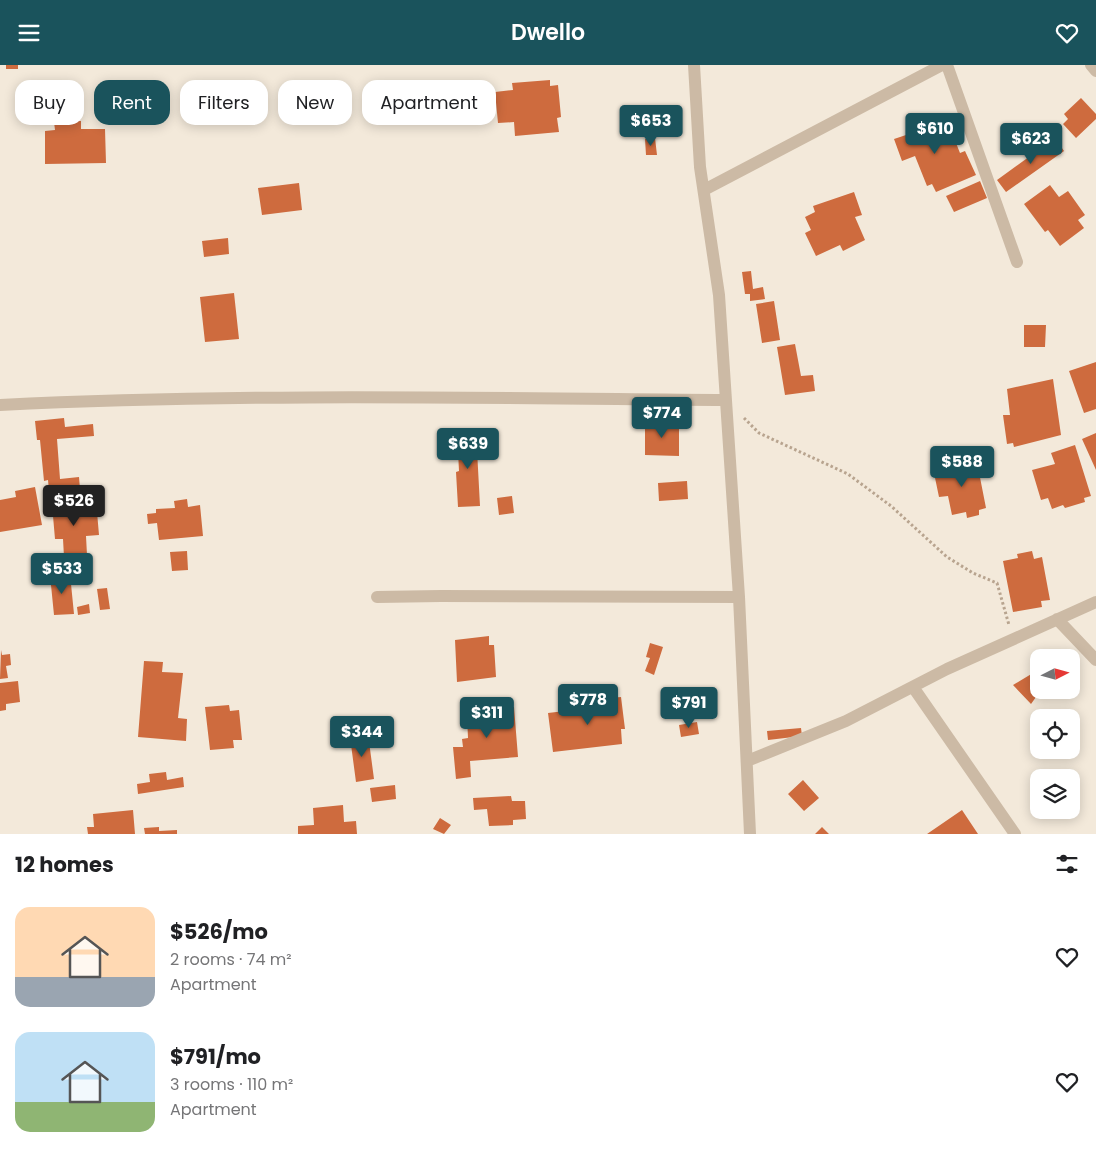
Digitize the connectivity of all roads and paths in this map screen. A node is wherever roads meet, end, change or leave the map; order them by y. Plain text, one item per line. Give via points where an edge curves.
1 (694, 65) edge
2 (942, 65) edge
3 (947, 65) edge
4 (1090, 65) edge
5 (1096, 71) edge
6 (704, 190) junction
7 (1017, 262) dead end
8 (726, 400) junction
9 (0, 405) edge
10 (377, 597) dead end
11 (739, 597) junction
12 (1096, 601) edge
13 (1058, 619) junction
14 (1013, 638) junction
15 (1096, 660) edge
16 (913, 687) junction
17 (747, 761) junction
18 (750, 834) edge
19 (1015, 834) edge

1 - 6 street
2 - 6 street
3 - 7 street
4 - 5 street
6 - 8 street via 719,295
8 - 9 street via 236,397
8 - 11 street
8 - 14 path via 759,433 848,474 885,501 947,557 997,583
10 - 11 street
11 - 17 street
12 - 13 street
13 - 14 street
13 - 15 street
14 - 16 street
16 - 17 street via 846,721
16 - 19 street
17 - 18 street

